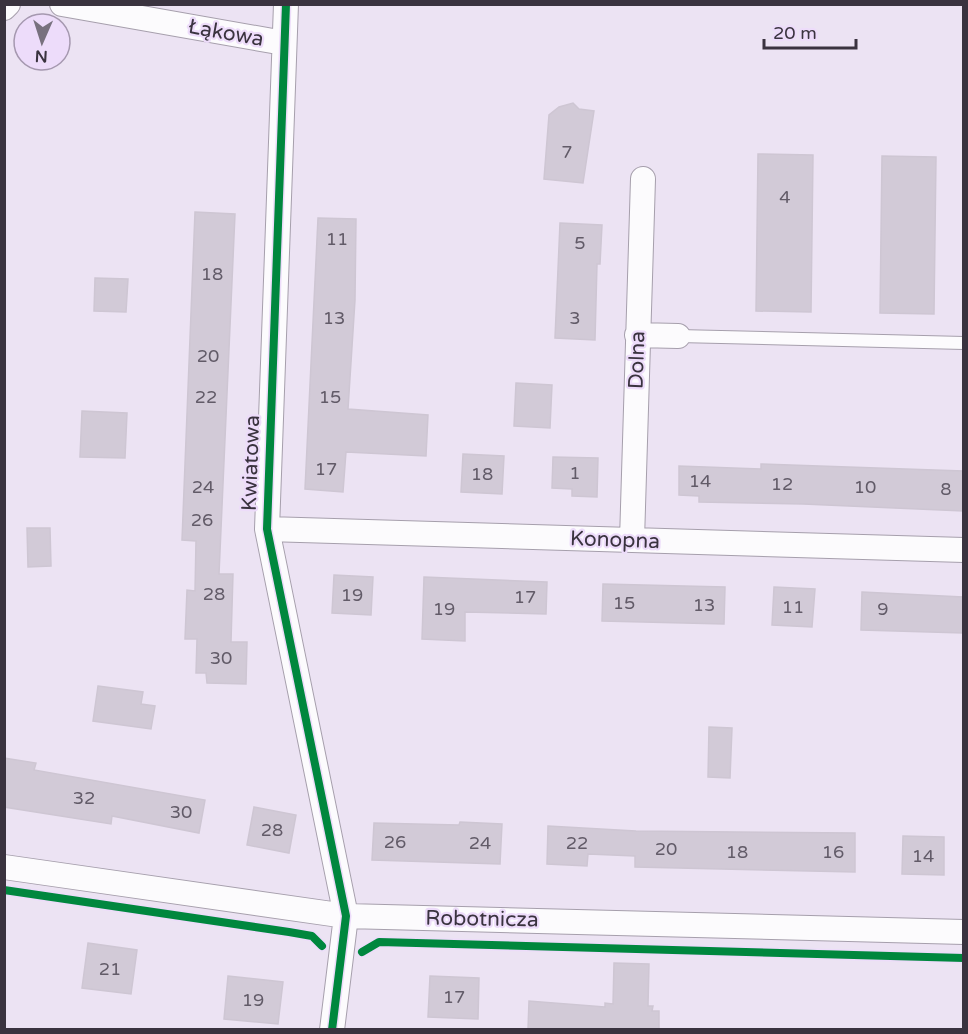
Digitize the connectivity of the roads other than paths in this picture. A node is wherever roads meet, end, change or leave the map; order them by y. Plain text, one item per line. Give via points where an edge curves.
1 (8, 4) edge
2 (62, 4) edge
3 (286, 4) edge
4 (4, 8) edge
5 (284, 43) junction
6 (643, 179) dead end
7 (637, 336) junction
8 (678, 336) joint
9 (963, 343) edge
10 (267, 529) junction
11 (632, 540) junction
12 (963, 550) edge
13 (4, 867) edge
14 (346, 916) junction
15 (963, 932) edge
16 (332, 1029) edge

1 - 4 street
2 - 5 street, Łąkowa
3 - 5 street, Kwiatowa
5 - 10 street, Kwiatowa
6 - 7 street, Dolna
7 - 8 street
7 - 11 street, Dolna
8 - 9 lane
10 - 11 street, Konopna
10 - 14 street, Kwiatowa
11 - 12 street, Konopna
13 - 14 street, Robotnicza
14 - 15 street, Robotnicza
14 - 16 street, Kwiatowa

